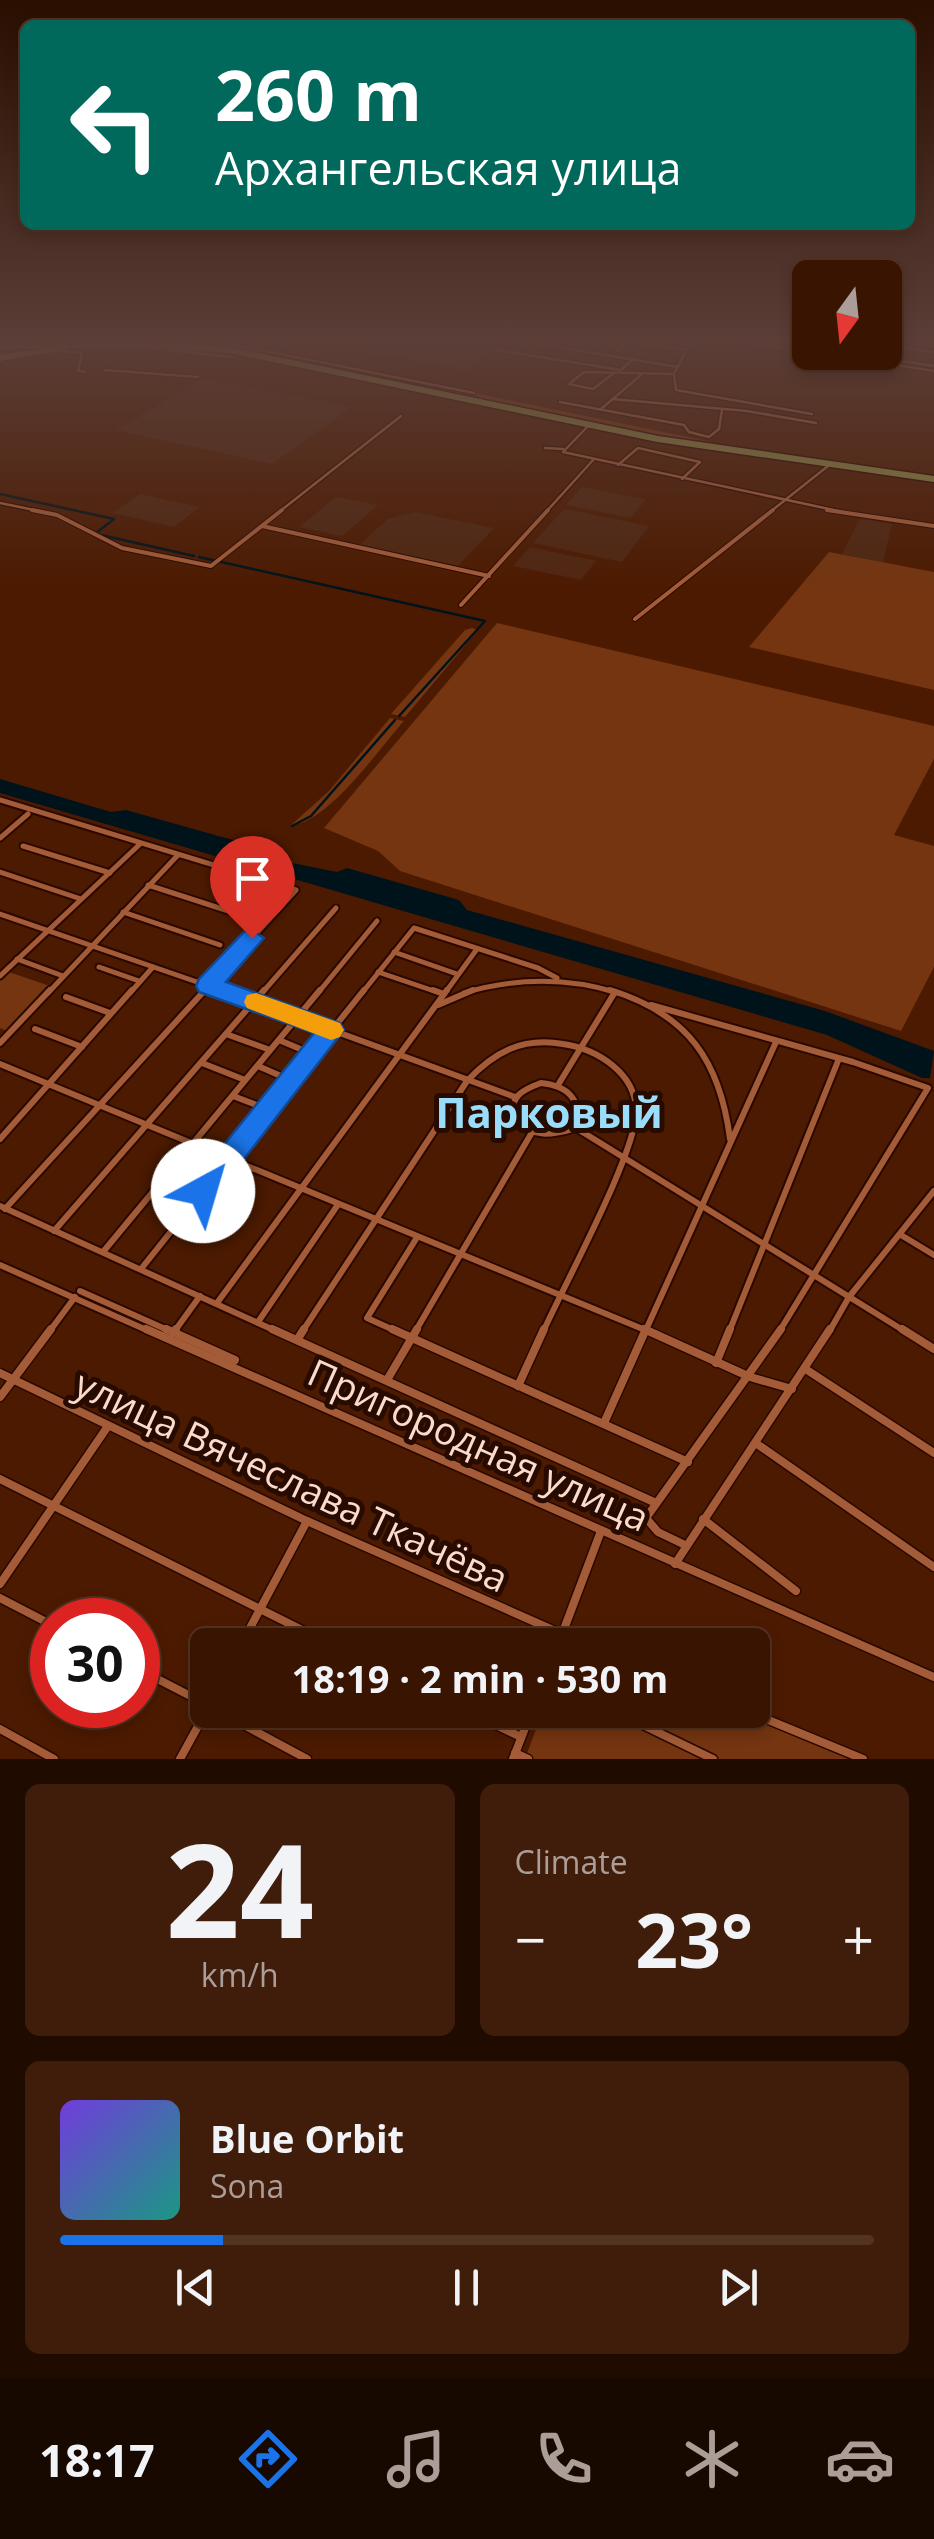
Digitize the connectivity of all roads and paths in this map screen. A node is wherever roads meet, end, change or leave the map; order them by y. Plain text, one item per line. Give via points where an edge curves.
1 (389, 425) edge
2 (584, 425) edge
3 (584, 425) edge
4 (684, 425) edge
5 (720, 425) edge
6 (588, 426) junction
7 (545, 448) dead end
8 (565, 450) junction
9 (594, 459) junction
10 (618, 465) junction
11 (828, 466) junction
12 (682, 479) junction
13 (934, 480) edge
14 (786, 502) junction
15 (0, 503) edge
16 (261, 526) junction
17 (934, 526) edge
18 (489, 576) junction
19 (461, 606) dead end
20 (635, 620) dead end
21 (0, 800) edge
22 (28, 813) junction
23 (0, 838) edge
24 (141, 844) junction
25 (23, 846) dead end
26 (178, 855) junction
27 (0, 872) edge
28 (110, 873) junction
29 (148, 886) junction
30 (81, 899) junction
31 (336, 908) dead end
32 (123, 912) junction
33 (0, 914) edge
34 (244, 916) dead end
35 (378, 921) dead end
36 (48, 930) junction
37 (92, 945) junction
38 (220, 945) dead end
39 (476, 949) junction
40 (393, 952) junction
41 (17, 960) junction
42 (153, 966) junction
43 (99, 967) dead end
44 (378, 972) junction
45 (457, 974) junction
46 (0, 976) edge
47 (63, 976) junction
48 (557, 978) junction
49 (140, 982) junction
50 (208, 986) junction
51 (615, 992) junction
52 (444, 994) junction
53 (66, 997) dead end
54 (254, 1001) junction
55 (651, 1005) junction
56 (111, 1014) junction
57 (428, 1014) junction
58 (300, 1017) junction
59 (35, 1030) dead end
60 (331, 1030) junction
61 (224, 1033) junction
62 (279, 1040) junction
63 (776, 1042) junction
64 (0, 1043) edge
65 (82, 1047) junction
66 (580, 1048) junction
67 (270, 1050) junction
68 (312, 1054) junction
69 (398, 1055) junction
70 (838, 1061) junction
71 (200, 1062) junction
72 (0, 1064) edge
73 (258, 1066) junction
74 (245, 1080) junction
75 (290, 1080) junction
76 (468, 1081) junction
77 (49, 1084) junction
78 (558, 1085) junction
79 (233, 1096) junction
80 (515, 1097) junction
81 (99, 1105) junction
82 (267, 1109) junction
83 (146, 1125) junction
84 (576, 1128) junction
85 (531, 1134) junction
86 (0, 1139) edge
87 (731, 1142) junction
88 (193, 1144) junction
89 (624, 1158) junction
90 (229, 1159) junction
91 (169, 1175) junction
92 (300, 1190) junction
93 (203, 1191) junction
94 (934, 1191) edge
95 (337, 1206) junction
96 (702, 1207) junction
97 (3, 1208) edge
98 (375, 1222) junction
99 (54, 1230) junction
100 (901, 1235) junction
101 (416, 1239) junction
102 (762, 1244) junction
103 (104, 1252) junction
104 (459, 1255) junction
105 (934, 1255) edge
106 (0, 1265) edge
107 (141, 1269) junction
108 (814, 1274) junction
109 (77, 1294) junction
110 (200, 1296) junction
111 (561, 1297) junction
112 (850, 1297) junction
113 (217, 1303) junction
114 (258, 1322) junction
115 (648, 1331) junction
116 (173, 1333) junction
117 (412, 1338) junction
118 (298, 1340) junction
119 (934, 1349) edge
120 (234, 1360) dead end
121 (716, 1364) junction
122 (806, 1370) junction
123 (0, 1373) edge
124 (750, 1378) junction
125 (13, 1380) junction
126 (387, 1380) junction
127 (518, 1386) junction
128 (792, 1389) junction
129 (0, 1397) edge
130 (604, 1423) junction
131 (108, 1426) junction
132 (756, 1444) junction
133 (934, 1453) edge
134 (688, 1462) junction
135 (0, 1479) edge
136 (656, 1503) junction
137 (53, 1505) junction
138 (703, 1520) junction
139 (307, 1521) junction
140 (601, 1531) junction
141 (685, 1545) junction
142 (675, 1564) junction
143 (934, 1567) edge
144 (0, 1584) edge
145 (796, 1590) dead end
146 (0, 1598) edge
147 (260, 1610) junction
148 (30, 1614) edge
149 (250, 1628) edge
150 (297, 1628) edge
151 (534, 1628) edge
152 (565, 1628) edge
153 (934, 1677) edge
154 (160, 1681) edge
155 (190, 1697) edge
156 (770, 1721) edge
157 (197, 1728) edge
158 (249, 1728) edge
159 (502, 1728) edge
160 (525, 1728) edge
161 (649, 1728) edge
162 (0, 1729) edge
163 (521, 1737) junction
164 (514, 1756) edge
165 (54, 1759) edge
166 (180, 1759) edge
167 (307, 1759) edge
168 (528, 1759) edge
169 (712, 1759) edge
170 (863, 1759) edge

1 - 16 street
2 - 6 highway
3 - 6 highway
4 - 5 street via 709,437
6 - 8 street
6 - 11 highway
6 - 13 highway
7 - 8 street
8 - 9 street
9 - 10 street
9 - 18 street
10 - 12 street
10 - 12 street via 638,448 700,462
11 - 13 highway
11 - 14 street
12 - 14 street
14 - 17 street
14 - 20 street
15 - 16 street via 58,515 108,543 203,567
16 - 18 street
18 - 19 street
21 - 22 street
22 - 23 street
22 - 24 street via 84,823
24 - 26 street
24 - 28 street
25 - 28 street
26 - 29 street
26 - 50 street via 296,890
27 - 30 street
28 - 30 street
29 - 32 street
29 - 34 street
30 - 36 street
31 - 54 street
32 - 37 street
32 - 38 street
33 - 36 street
35 - 58 street
36 - 37 street
36 - 41 street
37 - 42 street
37 - 47 street
39 - 40 street via 414,928
39 - 45 street
39 - 48 street
40 - 44 street
40 - 45 street
41 - 46 street
41 - 47 street
42 - 49 street
42 - 50 street
43 - 49 street
44 - 52 street
44 - 60 street
45 - 52 street
47 - 64 street
48 - 51 street
48 - 57 street via 478,990
49 - 56 street
50 - 54 street
50 - 81 street
51 - 55 street
51 - 66 street
52 - 57 street
53 - 56 street
54 - 58 street
54 - 61 street
55 - 63 street
55 - 87 street via 716,1075
56 - 65 street
57 - 69 street
58 - 60 street
58 - 62 street
59 - 65 street
60 - 68 street
60 - 69 street
61 - 67 street
61 - 71 street
62 - 67 street
62 - 68 street
63 - 70 street
63 - 87 street
65 - 77 street
66 - 76 street via 512,1046 486,1060
66 - 78 street
66 - 89 street via 622,1075 636,1100
67 - 73 street
68 - 75 street
69 - 76 street
69 - 92 street
70 - 102 street
70 - 108 street via 928,1088
71 - 74 street
71 - 83 street
72 - 77 street
73 - 74 street
73 - 75 street
74 - 79 street
75 - 82 street
76 - 80 street
76 - 98 street
77 - 81 street
77 - 86 street
78 - 80 street via 533,1085
78 - 84 street via 577,1100
79 - 82 street
79 - 88 street
80 - 85 street via 515,1122
81 - 83 street
81 - 97 street
82 - 90 street
83 - 88 street
83 - 99 street
84 - 85 street via 550,1137
84 - 89 street
85 - 104 street
87 - 96 street
88 - 90 street
88 - 91 street
89 - 96 street
89 - 111 street
90 - 92 street
90 - 93 street
91 - 93 street
91 - 103 street
92 - 95 street
92 - 113 street
93 - 107 street
94 - 100 street
95 - 98 street
95 - 114 street
96 - 102 street
96 - 115 street
97 - 99 street
98 - 101 street
98 - 118 street
99 - 103 street
100 - 105 street
100 - 112 street
101 - 104 street
101 - 117 street via 367,1318
102 - 108 street
102 - 121 street
103 - 107 street
104 - 111 street
104 - 117 street
106 - 109 street, Пригородная улица
107 - 110 street
108 - 112 street
108 - 124 street
109 - 116 street
109 - 125 street
109 - 140 street, Пригородная улица
110 - 113 street
110 - 116 street
111 - 115 street
111 - 127 street
112 - 119 street
112 - 122 street
113 - 114 street
114 - 118 street
115 - 121 street
115 - 130 street
116 - 120 street
117 - 126 street
117 - 127 street
118 - 126 street
121 - 124 street
122 - 128 street
122 - 133 street
123 - 125 street, улица Вячеслава Ткачёва
124 - 128 street
124 - 134 street
125 - 129 street
125 - 131 street, улица Вячеслава Ткачёва
126 - 136 street
127 - 130 street
128 - 132 street
130 - 134 street
131 - 137 street
131 - 139 street, улица Вячеслава Ткачёва
132 - 138 street
132 - 143 street
134 - 136 street
135 - 137 street
136 - 141 street via 646,1518
137 - 144 street
137 - 147 street
138 - 141 street
138 - 145 street
139 - 147 street
139 - 151 street, улица Вячеслава Ткачёва
140 - 142 street, Пригородная улица
140 - 152 street
141 - 142 street
142 - 153 street, Пригородная улица
146 - 148 street
147 - 149 street
147 - 150 street
154 - 155 street
156 - 170 street
157 - 166 street
158 - 167 street
159 - 163 street
160 - 163 street
161 - 169 street
162 - 165 street
163 - 164 street
164 - 168 street

